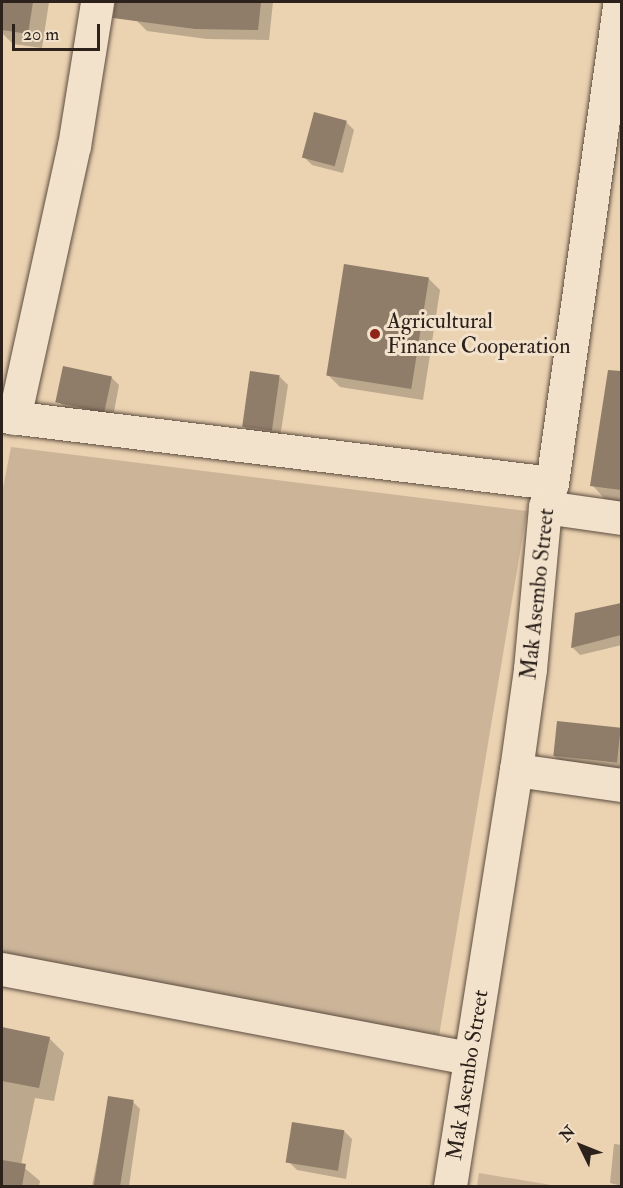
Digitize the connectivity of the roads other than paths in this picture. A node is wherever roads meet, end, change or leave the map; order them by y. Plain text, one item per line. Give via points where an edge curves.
1 (97, 2) edge
2 (620, 2) edge
3 (8, 417) edge
4 (549, 495) junction
5 (621, 518) edge
6 (516, 770) junction
7 (621, 786) edge
8 (2, 969) edge
9 (470, 1058) junction
10 (450, 1186) edge

1 - 3 street via 74,146
2 - 4 street, Mak Asembo Street
3 - 4 street
4 - 5 street
4 - 6 street, Mak Asembo Street
6 - 7 street
6 - 9 street, Mak Asembo Street
8 - 9 street
9 - 10 street, Mak Asembo Street

